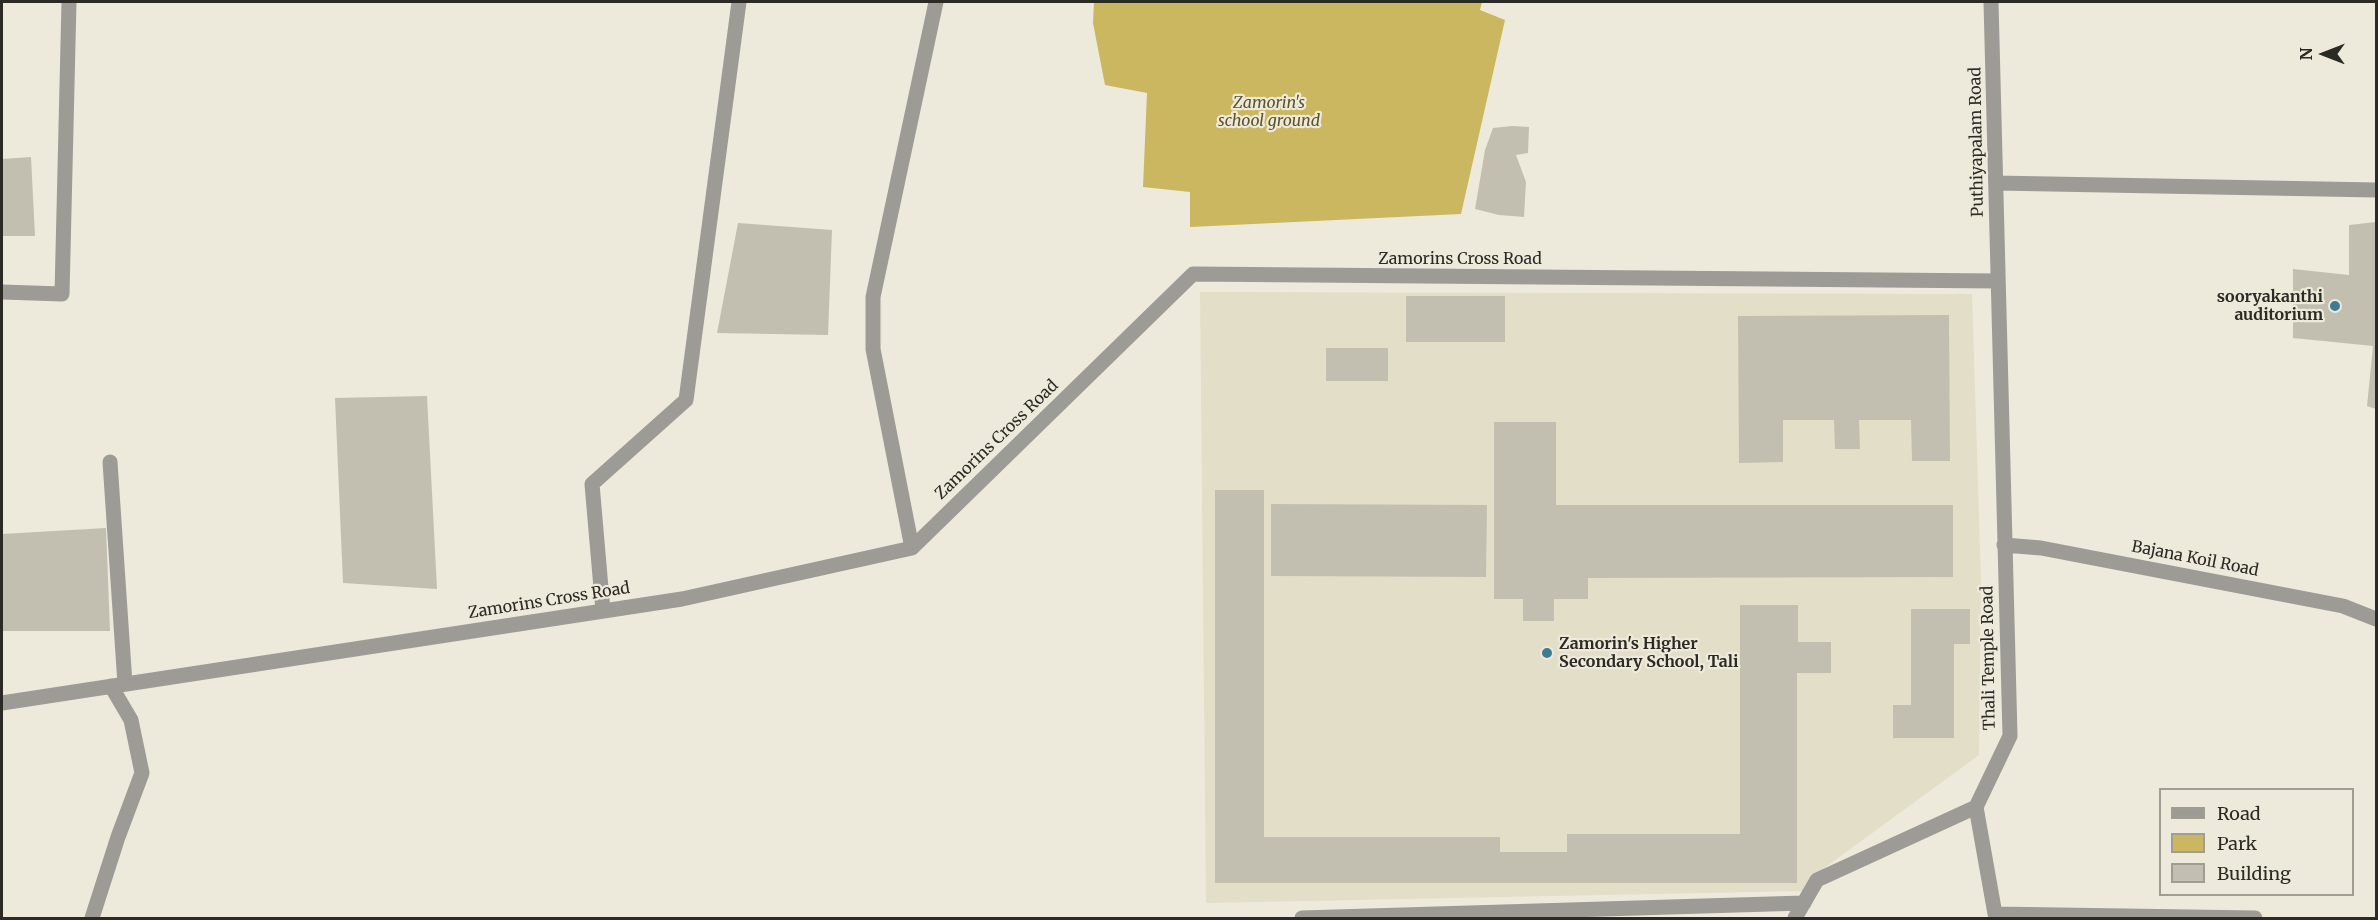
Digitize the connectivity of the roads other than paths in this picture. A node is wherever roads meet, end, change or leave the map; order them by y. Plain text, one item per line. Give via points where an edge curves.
1 (69, 2) edge
2 (739, 2) edge
3 (936, 2) edge
4 (1991, 2) edge
5 (1996, 183) junction
6 (2376, 190) edge
7 (1998, 281) junction
8 (2, 292) edge
9 (110, 462) dead end
10 (2004, 545) junction
11 (912, 548) junction
12 (603, 611) junction
13 (2376, 619) edge
14 (118, 685) junction
15 (2, 703) edge
16 (1976, 807) junction
17 (1804, 903) junction
18 (92, 918) edge
19 (1302, 918) edge
20 (1795, 918) edge
21 (2189, 918) edge
22 (2255, 918) edge

1 - 8 street via 62,294
2 - 12 street via 686,400 592,484
3 - 11 street via 873,297 873,350
4 - 5 street, Puthiyapalam Road
5 - 6 street
5 - 7 street, Puthiyapalam Road
7 - 10 street, Thali Temple Road
7 - 11 street, Zamorins Cross Road via 1193,274
9 - 14 street
10 - 13 street, Bajana Koil Road via 2041,548 2343,606
10 - 16 street, Thali Temple Road via 2010,736
11 - 12 street, Zamorins Cross Road via 682,599
12 - 14 street, Zamorins Cross Road
14 - 15 street, Zamorins Cross Road
14 - 18 street via 131,720 142,773
16 - 17 street via 1817,880
16 - 21 street via 1995,914
17 - 19 street
17 - 20 street
21 - 22 street

